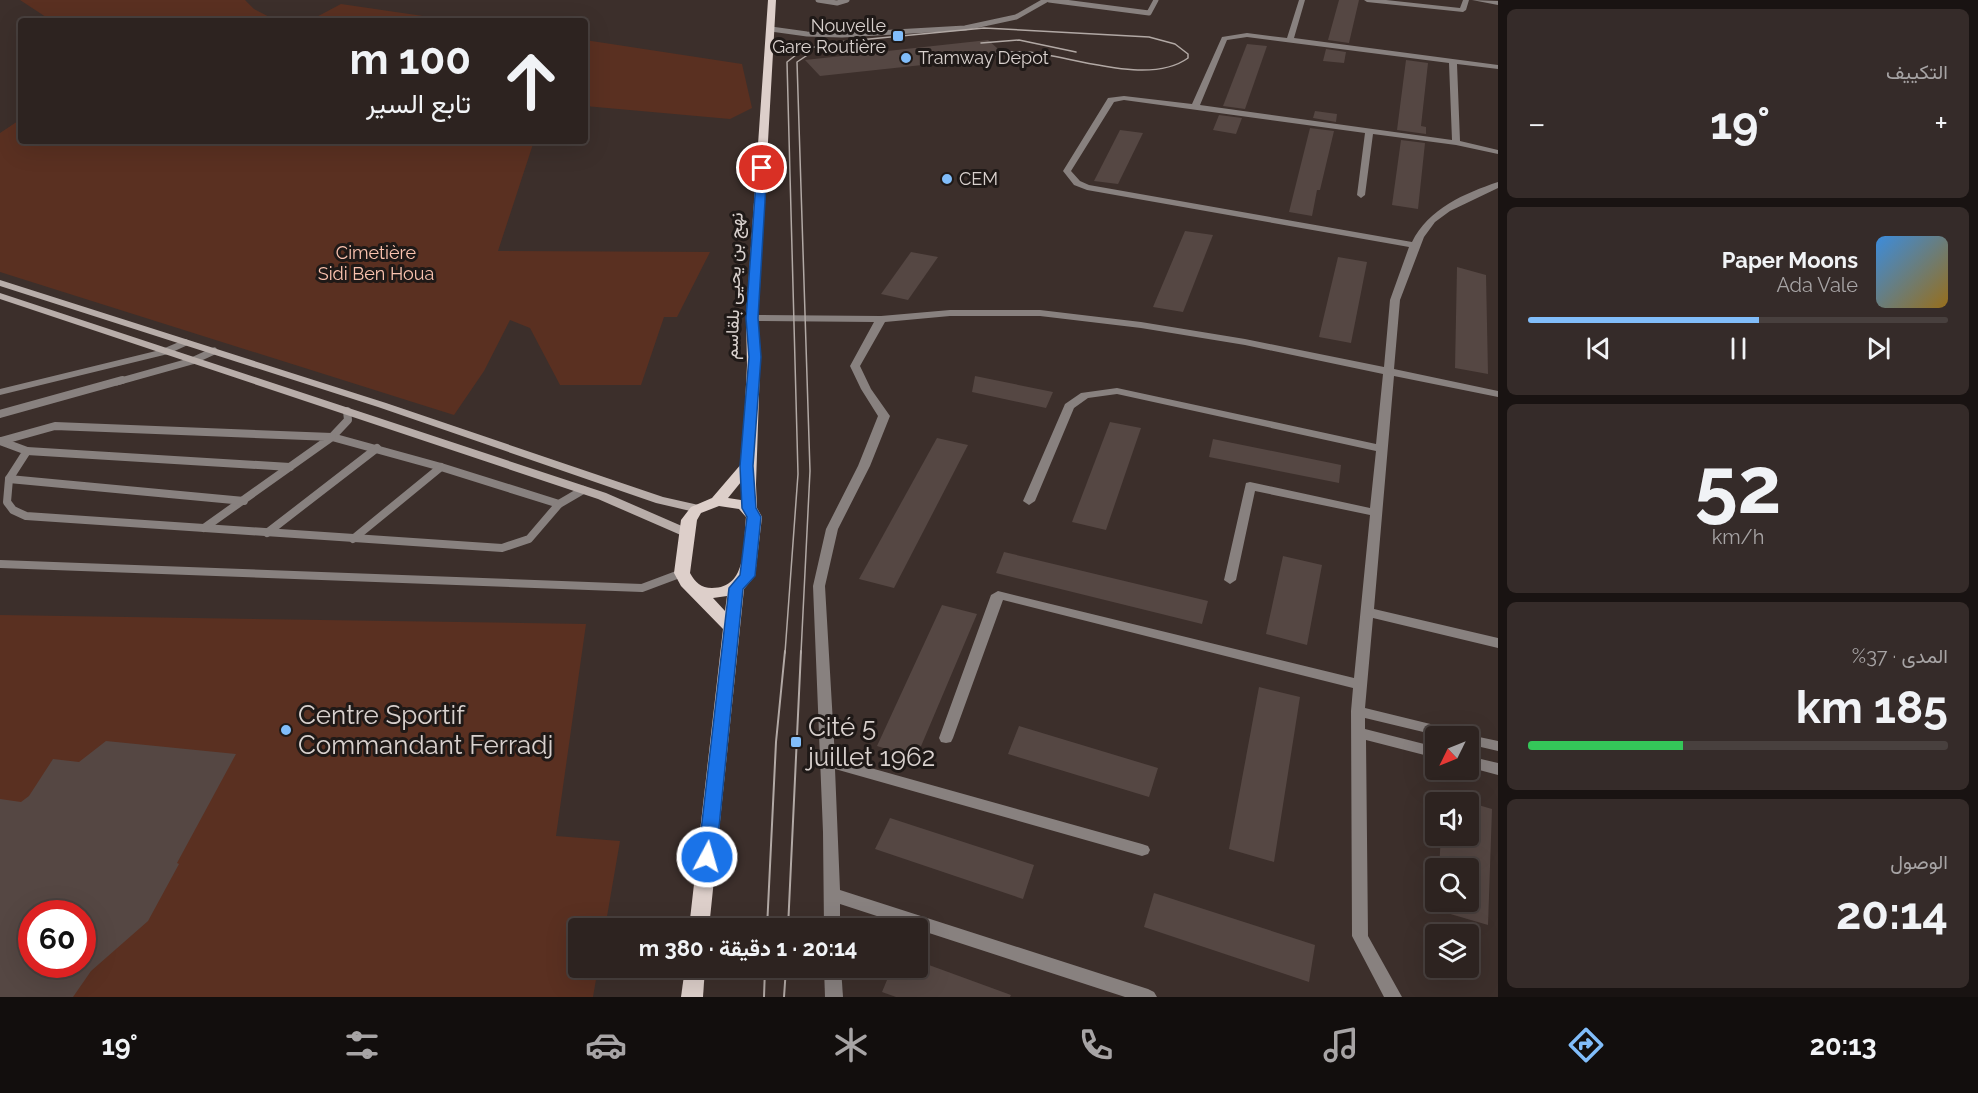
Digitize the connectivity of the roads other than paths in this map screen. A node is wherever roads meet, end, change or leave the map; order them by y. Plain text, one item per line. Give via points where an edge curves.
1 (772, 0) edge
2 (818, 0) edge
3 (847, 0) edge
4 (1047, 0) edge
5 (1156, 0) edge
6 (1302, 0) edge
7 (1367, 0) edge
8 (1466, 0) edge
9 (1475, 0) edge
10 (1498, 3) edge
11 (771, 29) junction
12 (1290, 40) junction
13 (1453, 61) junction
14 (1498, 67) edge
15 (1195, 107) junction
16 (1369, 130) junction
17 (1456, 143) junction
18 (1498, 152) edge
19 (1498, 185) edge
20 (1362, 195) dead end
21 (1415, 245) junction
22 (0, 283) edge
23 (0, 296) edge
24 (752, 318) junction
25 (881, 319) junction
26 (186, 342) junction
27 (214, 351) junction
28 (164, 352) junction
29 (192, 361) junction
30 (1388, 372) junction
31 (0, 392) edge
32 (1498, 394) edge
33 (347, 411) junction
34 (0, 414) edge
35 (332, 437) junction
36 (1, 441) edge
37 (377, 448) junction
38 (1382, 449) junction
39 (27, 451) junction
40 (441, 466) junction
41 (747, 466) junction
42 (290, 467) junction
43 (9, 479) junction
44 (583, 490) junction
45 (244, 501) junction
46 (717, 501) junction
47 (1029, 501) dead end
48 (559, 504) junction
49 (749, 508) junction
50 (699, 509) junction
51 (1376, 513) junction
52 (204, 528) junction
53 (267, 532) junction
54 (687, 533) junction
55 (353, 538) junction
56 (0, 564) edge
57 (682, 573) junction
58 (1230, 580) dead end
59 (736, 588) junction
60 (696, 590) junction
61 (1367, 612) junction
62 (732, 627) junction
63 (1498, 643) edge
64 (1361, 685) junction
65 (1358, 711) junction
66 (1425, 728) edge
67 (1359, 733) junction
68 (946, 738) dead end
69 (1479, 742) edge
70 (1498, 746) edge
71 (1425, 750) edge
72 (827, 761) junction
73 (1479, 764) edge
74 (1498, 769) edge
75 (1142, 850) dead end
76 (831, 894) junction
77 (700, 918) edge
78 (832, 918) edge
79 (694, 978) edge
80 (833, 978) edge
81 (692, 997) edge
82 (834, 997) edge
83 (1148, 997) edge
84 (1393, 997) edge

1 - 11 main road, نهج بن يحيى بلقاسم
2 - 3 lane
4 - 5 lane via 1149,13
4 - 11 lane via 1010,18 977,25 837,36
6 - 12 street
7 - 8 street via 1463,10
9 - 10 street
11 - 24 main road, نهج بن يحيى بلقاسم
12 - 13 street
12 - 15 street via 1247,35 1222,39
13 - 14 street
13 - 17 street
15 - 16 street
15 - 21 street via 1124,98 1111,100 1067,171 1077,183 1087,187
16 - 17 street
16 - 20 street
17 - 18 street
19 - 21 street via 1448,208 1431,221
21 - 30 street via 1395,300
22 - 26 main road
23 - 28 main road
24 - 25 street
24 - 41 main road, نهج بن يحيى بلقاسم via 755,357
25 - 30 street via 950,313 1040,313 1234,340
25 - 72 street via 855,366 884,416 832,529 819,586
26 - 27 main road
26 - 28 street
27 - 29 lane
27 - 50 main road via 660,500
28 - 29 main road
28 - 31 street
29 - 33 main road
29 - 34 lane
30 - 32 street
30 - 38 street
33 - 35 lane via 348,420
33 - 44 main road
35 - 36 lane via 55,426
35 - 37 lane
35 - 42 lane
36 - 39 lane
37 - 40 lane
37 - 53 lane
38 - 47 street via 1117,391 1085,395 1069,406
38 - 51 street
39 - 42 lane
39 - 43 lane
40 - 48 lane
40 - 55 lane
41 - 46 main road
41 - 49 main road, نهج بن يحيى بلقاسم
42 - 45 lane
43 - 45 lane
43 - 52 lane via 7,502 26,516
44 - 48 lane
44 - 54 main road
45 - 52 lane
46 - 49 main road
46 - 50 main road
48 - 55 lane via 529,539 502,548
49 - 59 main road via 754,517 747,576
50 - 54 main road via 688,520
51 - 58 street via 1250,486
51 - 61 street
52 - 53 lane
53 - 55 lane
54 - 57 main road
56 - 57 lane via 642,588
57 - 60 main road
59 - 60 main road via 718,593
59 - 62 main road
60 - 62 main road
61 - 63 street
61 - 64 street
62 - 77 main road
64 - 65 street
64 - 68 street via 998,595
65 - 66 street
65 - 67 street
67 - 71 street
67 - 84 street via 1360,936
69 - 70 street
72 - 75 street
72 - 76 street
73 - 74 street
76 - 78 street
76 - 83 street
79 - 81 main road
80 - 82 street

